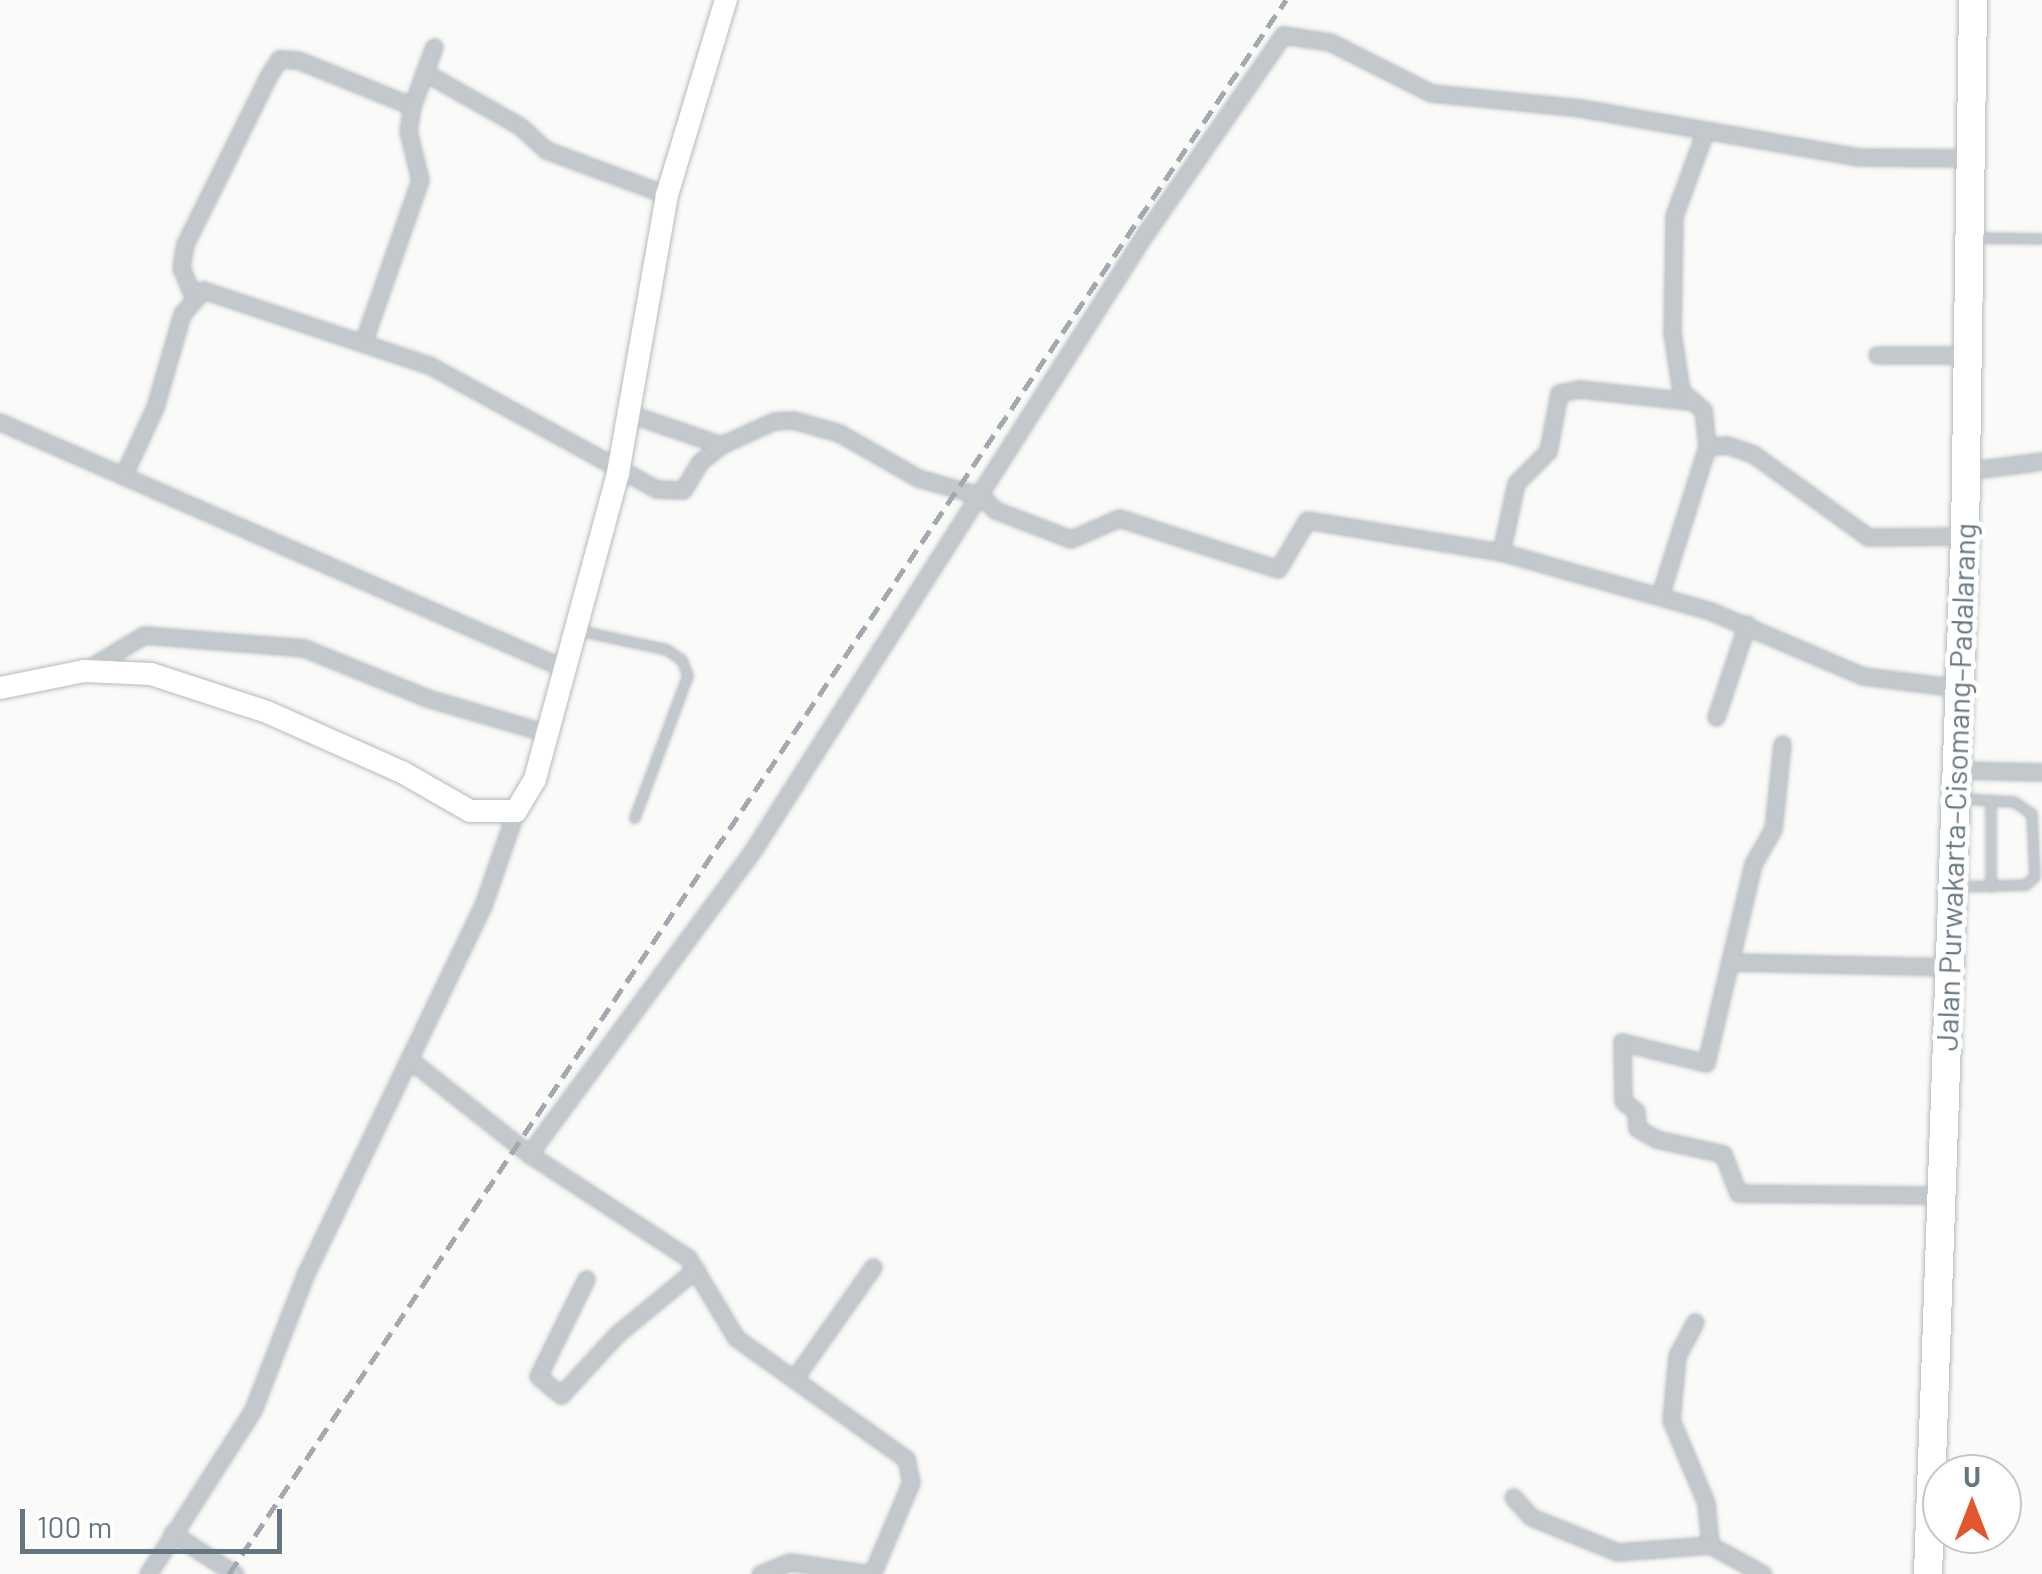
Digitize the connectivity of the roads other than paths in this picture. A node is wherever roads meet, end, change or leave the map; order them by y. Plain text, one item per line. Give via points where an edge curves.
1 (726, 0) edge
2 (1972, 0) edge
3 (434, 47) dead end
4 (424, 72) junction
5 (412, 106) junction
6 (1704, 134) junction
7 (1974, 158) junction
8 (667, 195) junction
9 (1972, 238) junction
10 (2042, 239) edge
11 (193, 296) junction
12 (362, 343) junction
13 (1877, 355) dead end
14 (1969, 355) junction
15 (1688, 401) junction
16 (631, 414) junction
17 (0, 422) edge
18 (721, 444) junction
19 (1707, 447) junction
20 (2042, 461) edge
21 (1966, 471) junction
22 (618, 473) junction
23 (123, 476) junction
24 (981, 496) junction
25 (1965, 536) junction
26 (1501, 552) junction
27 (1660, 595) junction
28 (1747, 624) junction
29 (571, 628) junction
30 (561, 667) junction
31 (84, 671) junction
32 (0, 688) edge
33 (1959, 688) junction
34 (1716, 718) dead end
35 (547, 734) junction
36 (1782, 744) dead end
37 (1955, 770) junction
38 (2042, 772) edge
39 (1954, 799) junction
40 (1991, 801) junction
41 (516, 811) junction
42 (635, 818) dead end
43 (1952, 886) junction
44 (1991, 886) junction
45 (1730, 962) junction
46 (1947, 967) junction
47 (408, 1059) junction
48 (529, 1154) junction
49 (1939, 1195) junction
50 (873, 1267) dead end
51 (696, 1268) junction
52 (586, 1279) dead end
53 (1695, 1322) dead end
54 (794, 1378) junction
55 (1514, 1497) dead end
56 (172, 1533) junction
57 (1710, 1545) junction
58 (148, 1574) edge
59 (235, 1574) edge
60 (760, 1574) edge
61 (871, 1574) edge
62 (1763, 1574) edge
63 (1928, 1574) edge

1 - 8 street
2 - 7 highway, Jalan Purwakarta–Cisomang–Padalarang
3 - 4 street
4 - 5 street
4 - 8 street via 520,126 546,150
5 - 11 street via 315,65 280,59 184,244 181,268
5 - 12 street via 408,131 420,180
6 - 7 street via 1858,156
6 - 15 street via 1679,195 1672,240 1672,332
6 - 24 street via 1580,108 1432,92 1338,45 1283,35 1143,237
7 - 9 highway, Jalan Purwakarta–Cisomang–Padalarang
8 - 16 street
9 - 10 lane
9 - 14 highway, Jalan Purwakarta–Cisomang–Padalarang
11 - 12 street via 203,290
11 - 23 street via 143,440
12 - 22 street via 463,381
13 - 14 street
14 - 21 highway, Jalan Purwakarta–Cisomang–Padalarang
15 - 19 street via 1704,410
15 - 26 street via 1580,389 1559,393 1548,451 1516,483
16 - 18 street
16 - 22 street
17 - 23 street
18 - 22 street via 683,490
18 - 24 street via 774,421 802,422 840,433 918,478
19 - 25 street via 1753,454 1868,537
19 - 27 street
20 - 21 street
21 - 25 highway, Jalan Purwakarta–Cisomang–Padalarang
22 - 29 street
23 - 30 street
24 - 26 street via 995,510 1071,538 1086,538 1119,518 1278,570 1307,520
24 - 48 street via 755,847
25 - 33 highway, Jalan Purwakarta–Cisomang–Padalarang
26 - 27 street
27 - 28 street
28 - 33 street via 1863,676
28 - 34 street
29 - 30 street
29 - 42 lane via 667,650 682,660 688,676
30 - 35 street
31 - 32 street
31 - 35 street via 144,634 304,648 427,698
31 - 41 street via 150,674 226,696 387,765 470,811
33 - 37 highway, Jalan Purwakarta–Cisomang–Padalarang
35 - 41 street
36 - 45 street via 1773,829 1754,864
37 - 38 street
37 - 39 highway, Jalan Purwakarta–Cisomang–Padalarang
39 - 40 lane
39 - 43 highway, Jalan Purwakarta–Cisomang–Padalarang
40 - 44 lane
40 - 44 lane via 2014,802 2032,814 2034,877 2026,885
41 - 47 street via 482,908
43 - 44 lane
43 - 46 highway, Jalan Purwakarta–Cisomang–Padalarang
45 - 46 street
45 - 49 street via 1706,1064 1622,1043 1623,1101 1636,1110 1637,1128 1722,1154 1738,1194
46 - 49 highway, Jalan Purwakarta–Cisomang–Padalarang
47 - 48 street
47 - 56 street via 306,1273 253,1410
48 - 51 street via 635,1219
49 - 63 highway, Jalan Purwakarta–Cisomang–Padalarang
50 - 54 street
51 - 52 street via 616,1334 561,1395 538,1376
51 - 54 street via 736,1338
53 - 57 street via 1677,1356 1671,1420 1706,1503
54 - 61 street via 906,1458 912,1469 900,1515
55 - 57 street via 1531,1517 1617,1552
56 - 58 street
56 - 59 street
57 - 62 street
60 - 61 street via 790,1562

